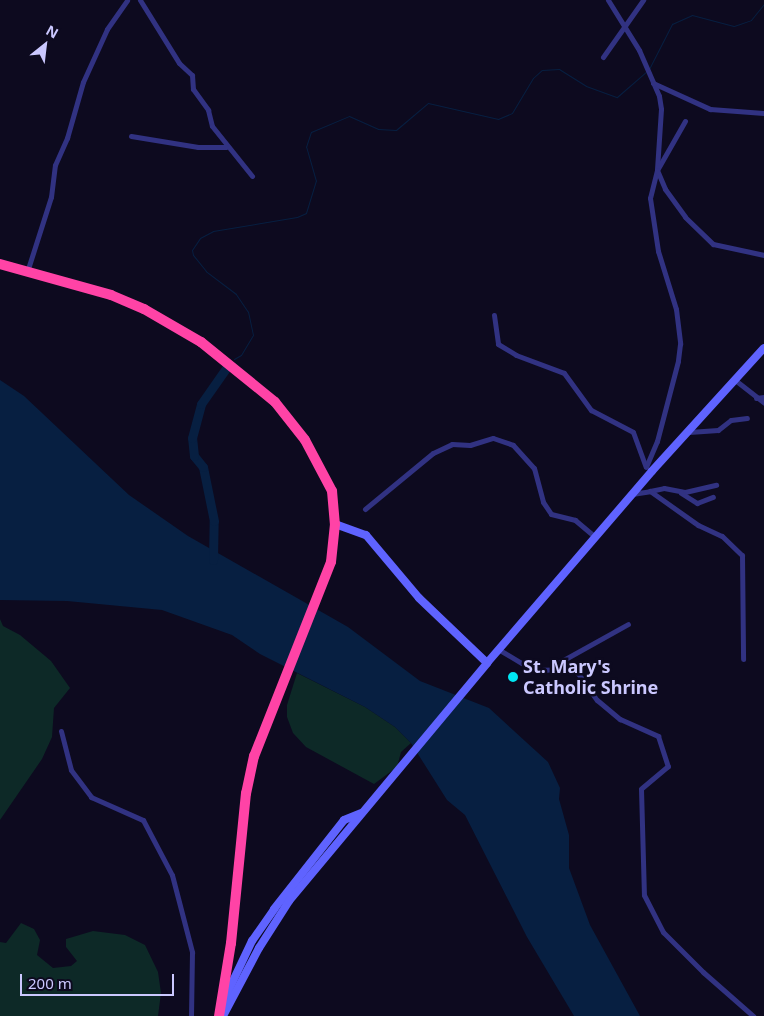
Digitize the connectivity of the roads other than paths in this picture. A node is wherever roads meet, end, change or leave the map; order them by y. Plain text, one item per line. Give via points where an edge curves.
1 (127, 0) edge
2 (140, 0) edge
3 (608, 0) edge
4 (644, 0) edge
5 (624, 26) junction
6 (603, 57) dead end
7 (653, 83) junction
8 (764, 113) edge
9 (684, 121) dead end
10 (130, 136) dead end
11 (226, 147) junction
12 (656, 170) junction
13 (252, 176) dead end
14 (764, 255) edge
15 (0, 264) edge
16 (26, 272) junction
17 (494, 315) dead end
18 (764, 348) edge
19 (735, 380) junction
20 (764, 397) edge
21 (756, 398) junction
22 (764, 403) edge
23 (747, 418) dead end
24 (688, 432) junction
25 (649, 469) junction
26 (716, 485) dead end
27 (650, 491) junction
28 (678, 491) junction
29 (632, 494) junction
30 (713, 497) dead end
31 (365, 509) dead end
32 (335, 524) junction
33 (595, 537) junction
34 (628, 624) dead end
35 (498, 649) junction
36 (744, 659) dead end
37 (487, 663) junction
38 (559, 668) junction
39 (61, 731) dead end
40 (361, 813) junction
41 (221, 1005) junction
42 (191, 1016) edge
43 (221, 1016) edge
44 (753, 1016) edge

1 - 16 street via 103,38 82,82 67,138 54,170 51,197
2 - 11 street via 179,63 192,75 193,89
3 - 5 street
4 - 5 street
5 - 6 street
5 - 7 street
7 - 8 street via 710,109
7 - 12 street via 661,109
9 - 12 street
10 - 11 street via 198,148 217,144
11 - 13 street
12 - 14 street via 685,217 713,244
12 - 25 street via 651,206 658,251 676,308 680,344
15 - 16 highway
16 - 32 highway via 130,302 226,359 275,402 309,446 332,491
17 - 25 street via 498,344 516,355 564,373 591,410 633,432
18 - 19 main road
19 - 21 street
19 - 24 main road
20 - 21 street
21 - 22 street
23 - 24 street via 731,420 718,430
24 - 25 main road
25 - 29 main road
26 - 28 street via 697,491
27 - 28 street via 664,488
27 - 29 street
27 - 36 street via 698,525 722,536 742,555
28 - 30 street via 697,502
29 - 33 main road
31 - 33 street via 433,453 452,444 470,445 493,438 514,445 534,468 551,514 575,520
32 - 37 main road via 366,534 418,598
32 - 41 highway via 331,562 319,599 278,689 254,756 246,793 236,908
33 - 35 main road
34 - 38 street via 558,663
35 - 37 main road
35 - 38 street via 533,670
37 - 40 main road
38 - 44 street via 575,669 597,700 620,719 658,736 668,766 641,789 644,896 663,932 702,972
39 - 42 street via 71,770 91,797 143,820 172,875 192,952
40 - 41 main road via 344,820 274,909 252,941
40 - 43 main road via 352,828 289,901
41 - 43 highway

